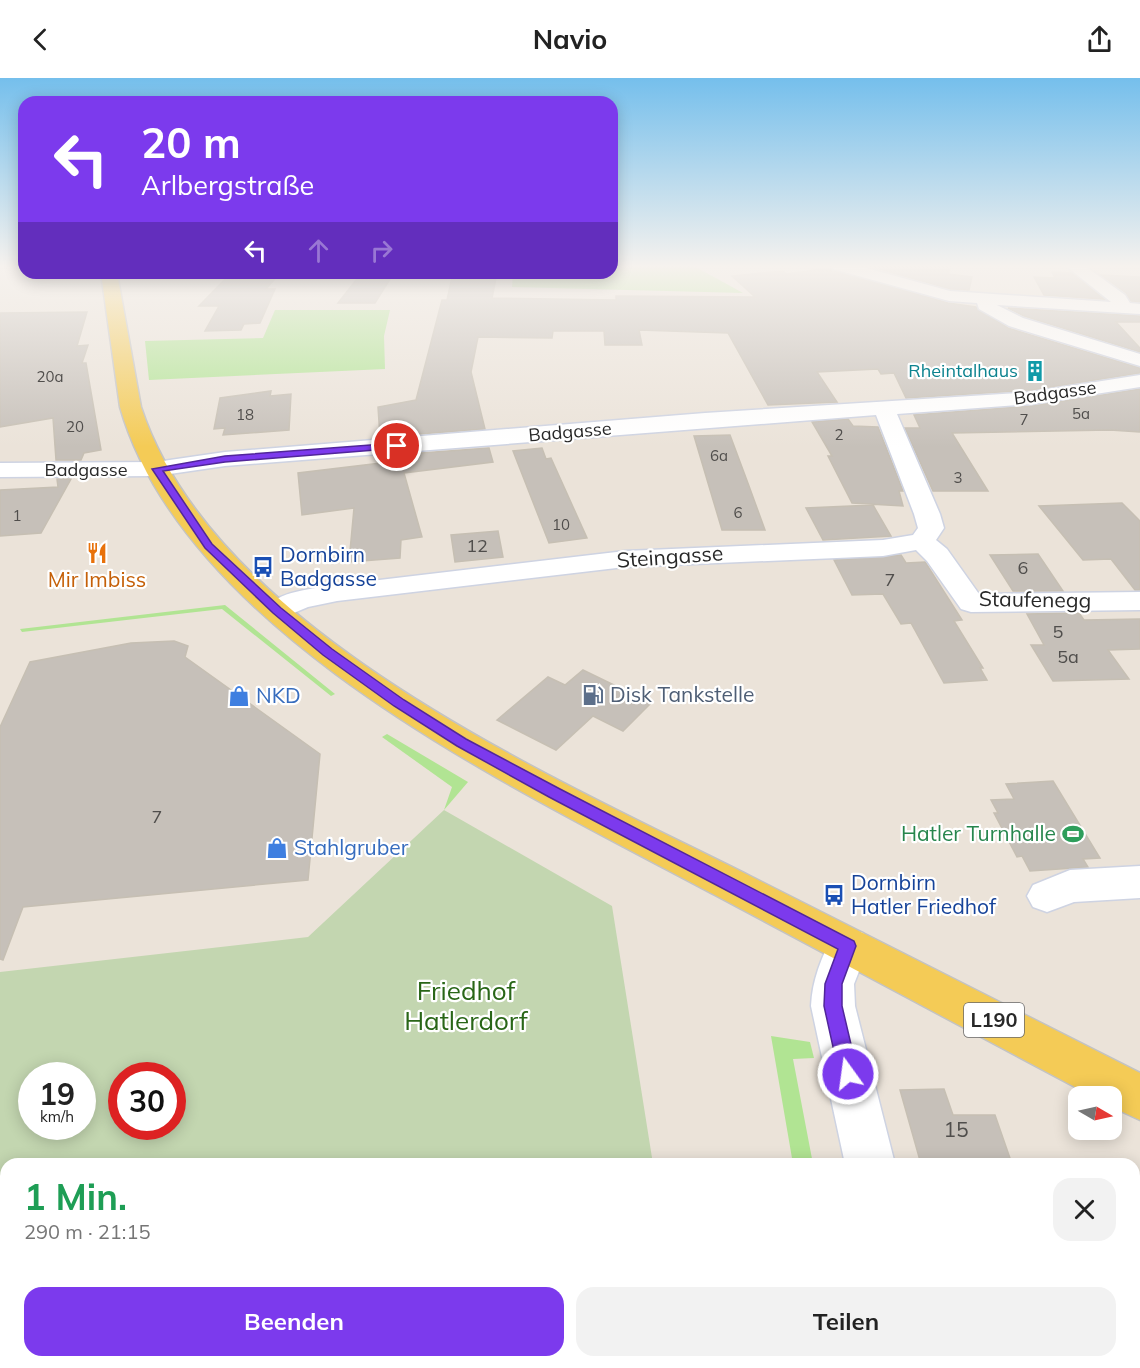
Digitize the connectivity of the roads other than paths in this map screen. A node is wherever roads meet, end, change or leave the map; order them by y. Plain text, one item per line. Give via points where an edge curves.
1 (118, 326) edge
2 (1030, 326) edge
3 (1140, 360) edge
4 (1140, 381) edge
5 (884, 408) junction
6 (156, 469) junction
7 (0, 470) edge
8 (922, 541) junction
9 (1140, 601) edge
10 (277, 611) junction
11 (1140, 882) edge
12 (1047, 896) dead end
13 (848, 946) junction
14 (1140, 1097) edge
15 (869, 1158) edge

1 - 6 main road, L190 via 135,422
2 - 3 street
4 - 5 street, Badgasse via 1032,399
5 - 6 street, Badgasse via 225,459
5 - 8 street via 929,521 931,528
6 - 7 street, Badgasse
6 - 10 main road, L190 via 208,546
8 - 9 street, Staufenegg via 937,555 971,603
8 - 10 street, Steingasse via 883,548 625,559 337,593 300,600
10 - 13 main road, L190 via 381,690 462,742
11 - 12 street via 1070,886
13 - 14 main road, L190
13 - 15 street via 833,984 833,1006

